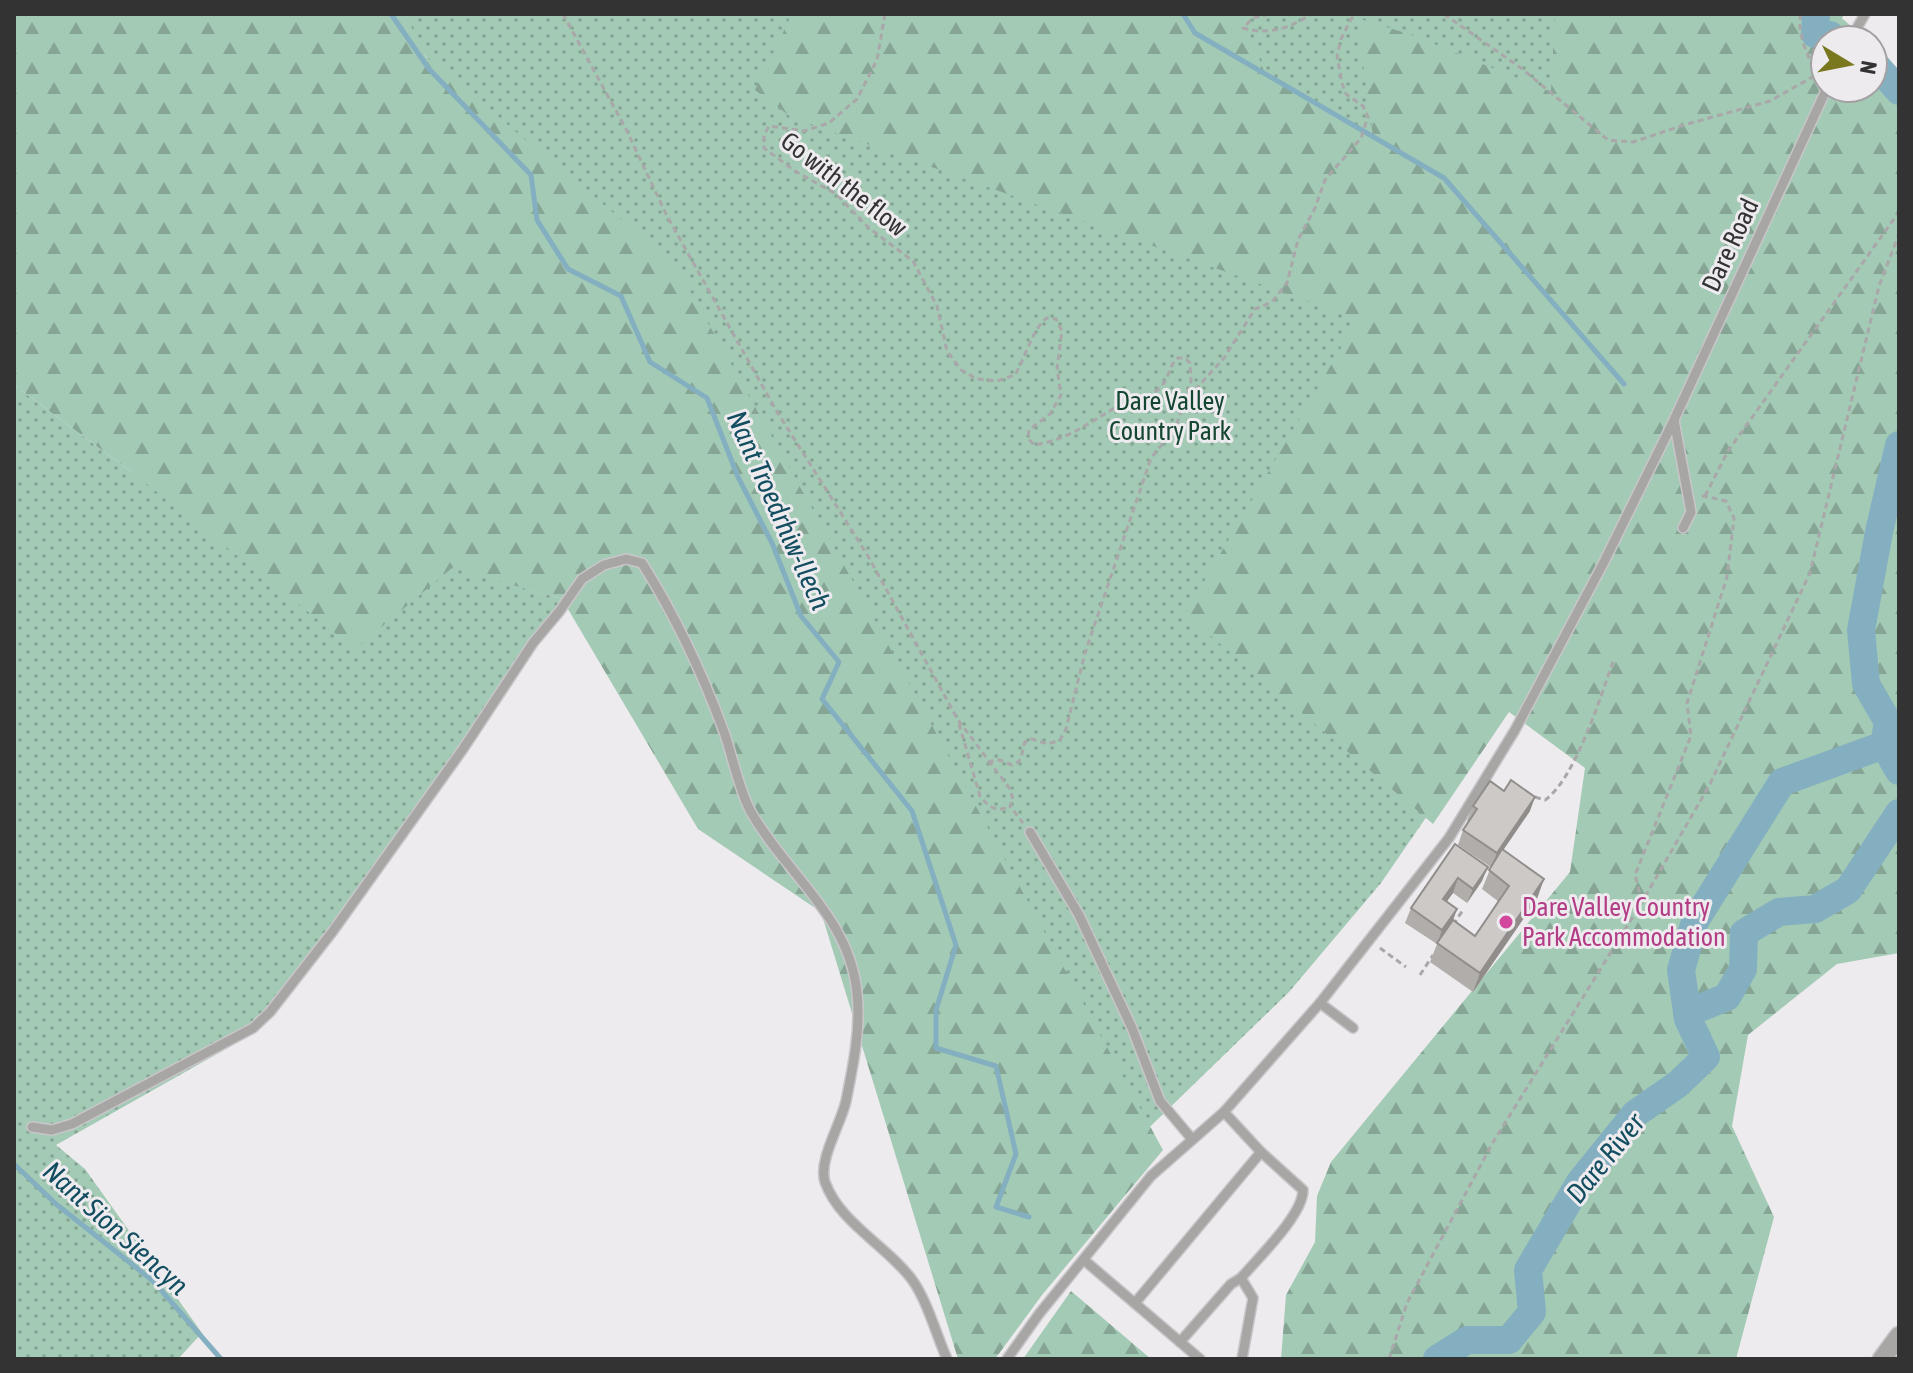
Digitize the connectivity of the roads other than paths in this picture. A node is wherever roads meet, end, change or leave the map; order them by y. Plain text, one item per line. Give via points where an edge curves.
1 (1820, 104) edge
2 (1674, 420) junction
3 (1683, 528) dead end
4 (1030, 832) road end
5 (1320, 1003) junction
6 (1353, 1028) dead end
7 (1224, 1112) junction
8 (32, 1127) dead end
9 (1192, 1139) junction
10 (1261, 1152) junction
11 (1084, 1260) junction
12 (1241, 1278) junction
13 (1135, 1303) junction
14 (1899, 1336) edge
15 (1180, 1342) junction
16 (947, 1359) edge
17 (1007, 1359) edge
18 (1200, 1359) edge
19 (1242, 1359) edge
20 (1882, 1359) edge

1 - 2 lane, Dare Road
2 - 3 lane via 1691,512
2 - 5 lane, Dare Road via 1515,730 1449,838
4 - 9 lane via 1079,915 1160,1101
5 - 6 lane
5 - 7 lane, Dare Road
7 - 9 lane, Dare Road
7 - 10 lane
8 - 16 lane via 52,1130 72,1124 253,1028 333,931 582,579 626,559 642,563 671,608 699,669 750,811 837,929 857,991 857,1042 845,1105 823,1168 825,1181 836,1203 914,1284
9 - 11 lane, Dare Road via 1151,1176
10 - 12 lane via 1303,1190 1303,1199
10 - 13 lane
11 - 13 lane
11 - 17 lane, Dare Road
12 - 15 lane
12 - 19 lane via 1253,1298
13 - 15 lane
14 - 20 street
15 - 18 lane

